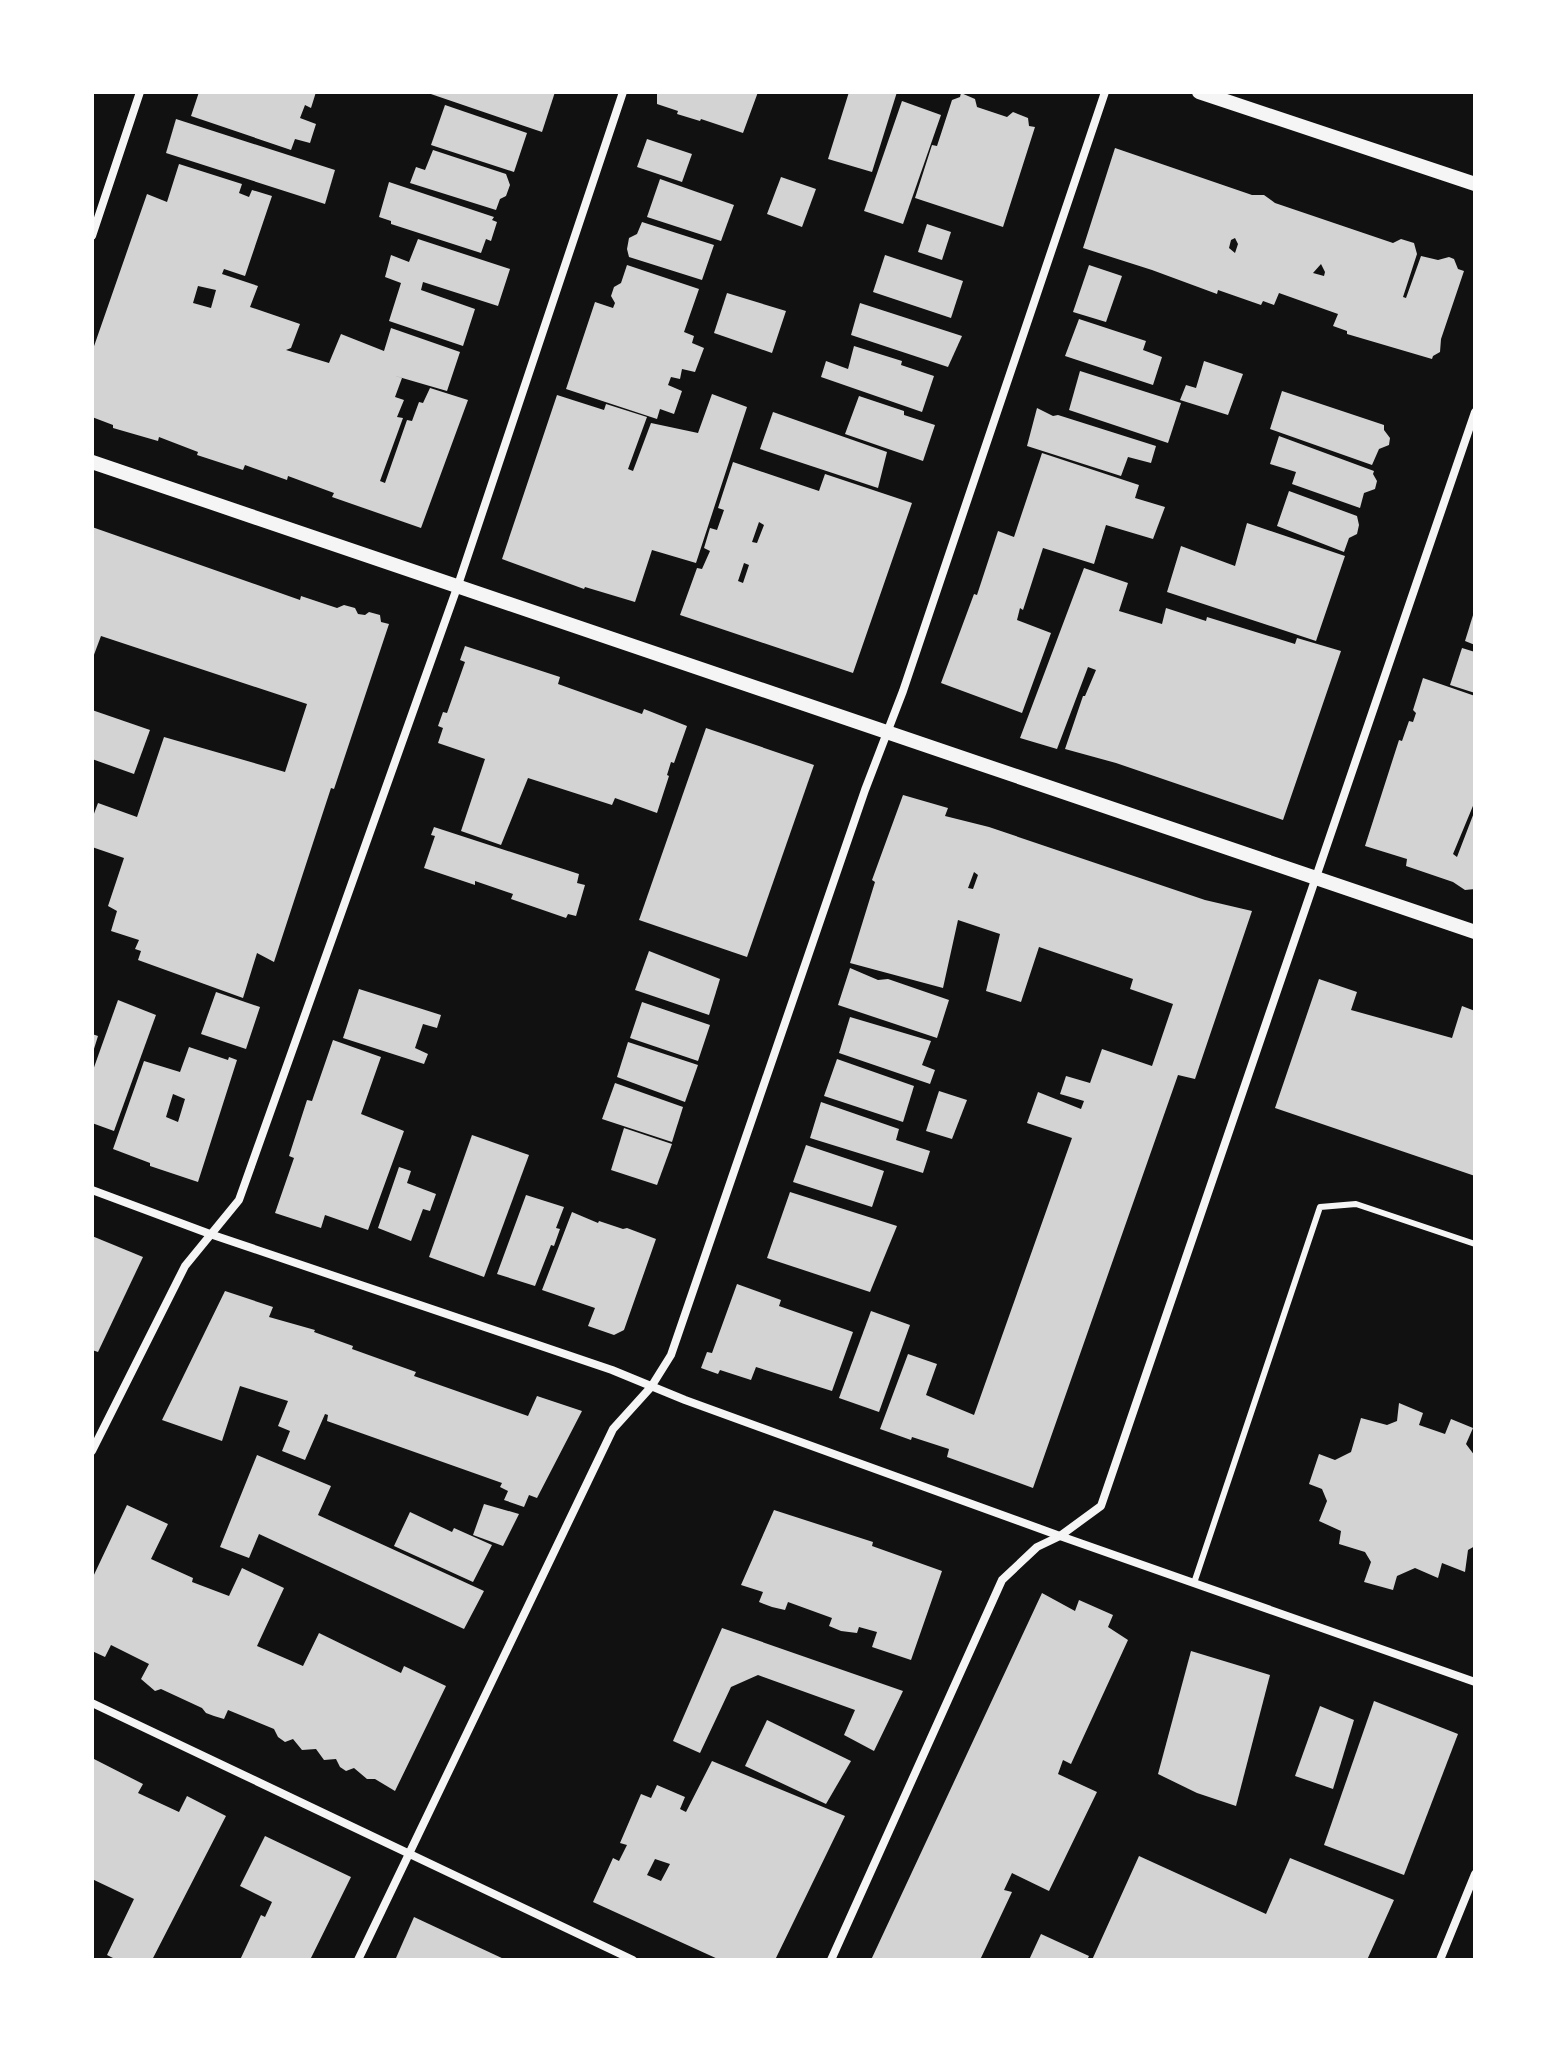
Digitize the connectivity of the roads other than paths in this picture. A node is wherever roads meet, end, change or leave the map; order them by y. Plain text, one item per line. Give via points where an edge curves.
1 (140, 92) edge
2 (623, 92) edge
3 (1105, 92) edge
4 (1199, 92) edge
5 (1475, 184) edge
6 (92, 236) edge
7 (1475, 412) edge
8 (92, 462) edge
9 (458, 585) junction
10 (886, 730) junction
11 (1317, 878) junction
12 (1475, 932) edge
13 (92, 1190) edge
14 (210, 1234) junction
15 (1475, 1244) edge
16 (651, 1387) junction
17 (92, 1451) edge
18 (1060, 1536) junction
19 (1194, 1583) junction
20 (1475, 1682) edge
21 (92, 1703) edge
22 (410, 1854) junction
23 (1475, 1874) edge
24 (358, 1960) edge
25 (633, 1960) edge
26 (831, 1960) edge
27 (1440, 1960) edge

1 - 6 street
2 - 9 street
3 - 10 street
4 - 5 street
7 - 11 street
8 - 9 street
9 - 10 street
9 - 14 street via 239,1200
10 - 11 street
10 - 16 street via 671,1355
11 - 12 street
11 - 18 street via 1101,1506
13 - 14 street
14 - 16 street
14 - 17 street via 185,1266
15 - 19 lane via 1356,1204 1320,1207
16 - 18 street
16 - 22 street via 613,1429
18 - 19 street
18 - 26 street via 1037,1547 1002,1580
19 - 20 street
21 - 22 street
22 - 24 street
22 - 25 street
23 - 27 street

